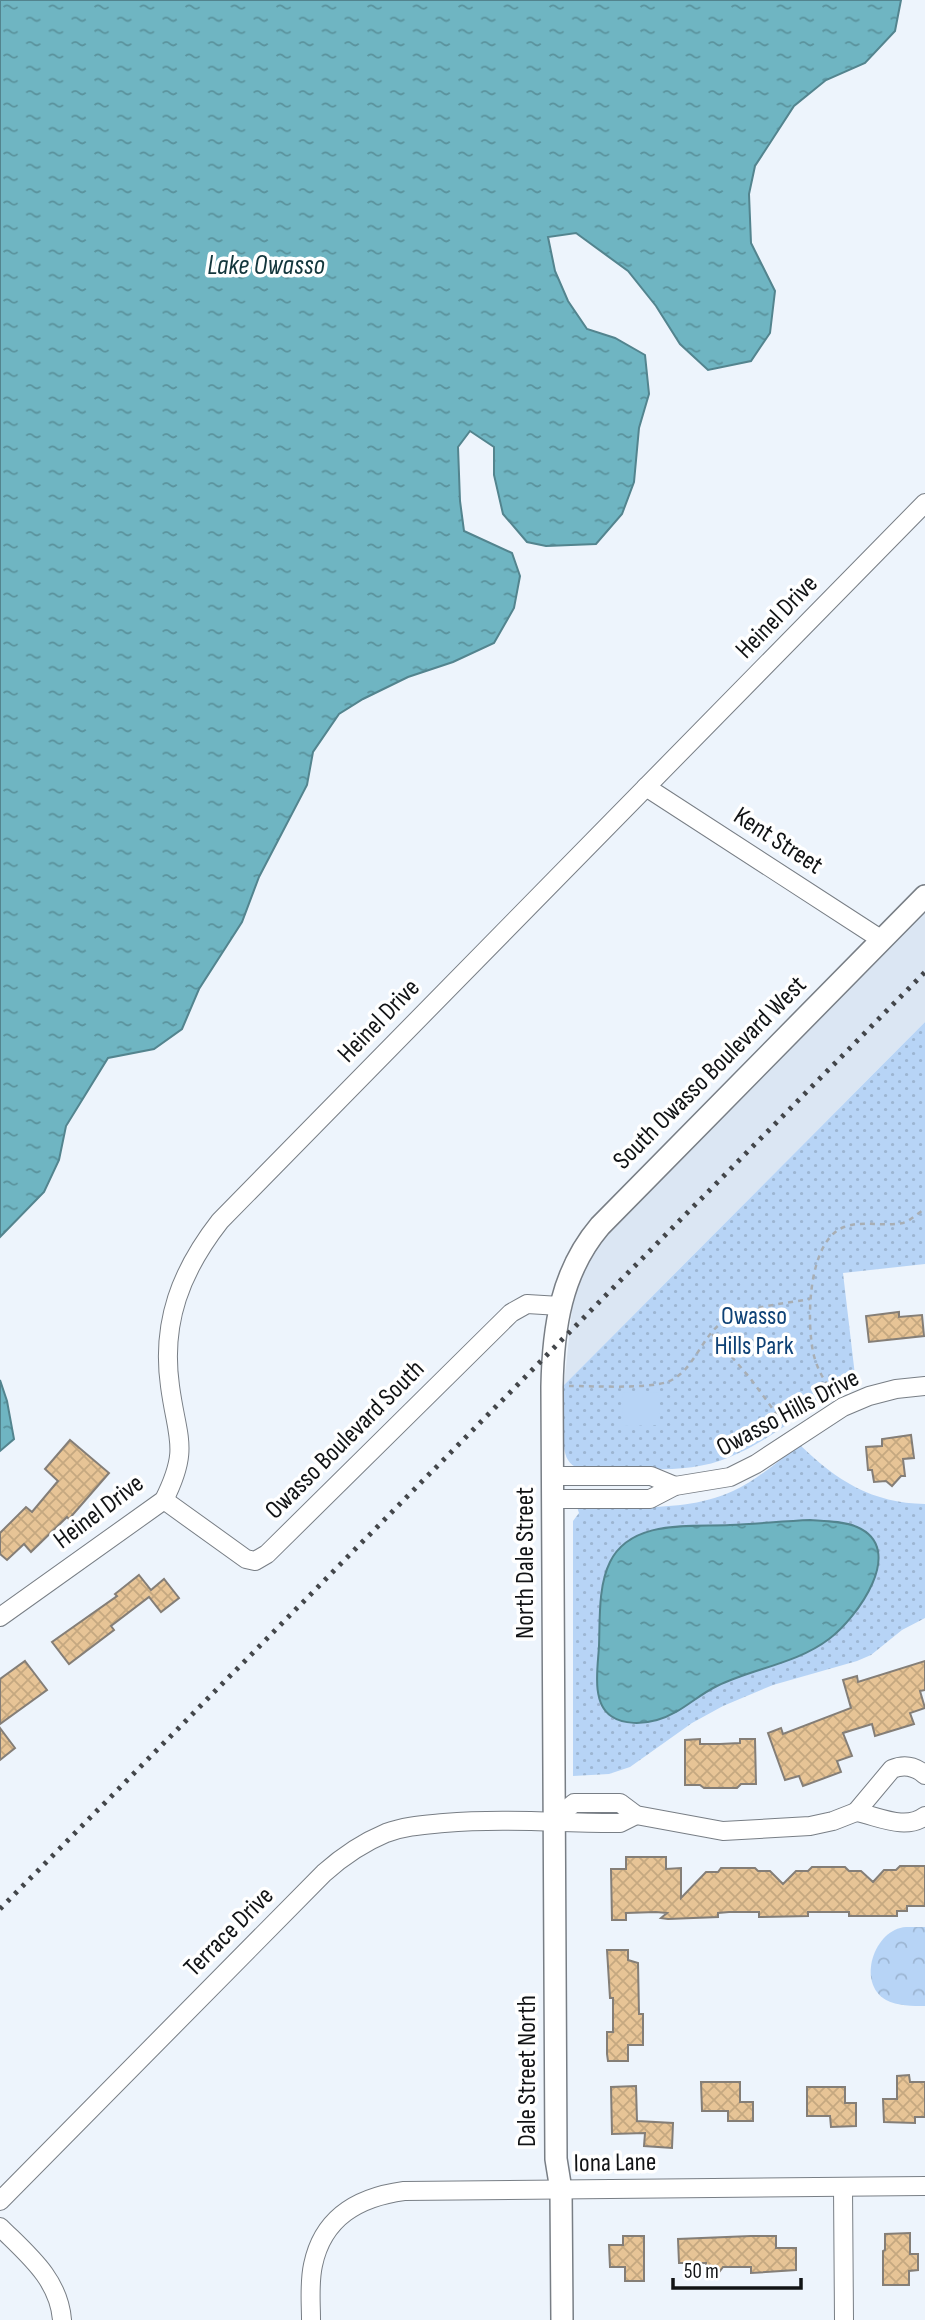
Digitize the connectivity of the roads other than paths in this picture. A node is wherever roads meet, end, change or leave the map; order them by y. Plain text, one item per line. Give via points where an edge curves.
1 (925, 503) edge
2 (646, 787) junction
3 (925, 896) edge
4 (882, 940) junction
5 (560, 1306) junction
6 (925, 1386) edge
7 (552, 1476) junction
8 (675, 1486) junction
9 (164, 1500) junction
10 (553, 1500) junction
11 (0, 1617) edge
12 (925, 1775) edge
13 (856, 1812) junction
14 (925, 1816) edge
15 (554, 1820) junction
16 (925, 2186) edge
17 (843, 2187) junction
18 (562, 2190) junction
19 (0, 2201) edge
20 (0, 2227) edge
21 (62, 2320) edge
22 (311, 2320) edge
23 (562, 2320) edge
24 (844, 2320) edge

1 - 2 street, Heinel Drive
2 - 4 street, Kent Street
2 - 9 street, Heinel Drive via 200,1246 179,1290 170,1328 170,1388 180,1457
3 - 4 street, South Owasso Boulevard West
4 - 5 street, South Owasso Boulevard West via 600,1226 573,1267
5 - 7 street, North Dale Street via 554,1341
5 - 9 street, Owasso Boulevard South via 527,1304 511,1313 255,1561
6 - 8 street, Owasso Hills Drive via 869,1396 756,1464 730,1476
7 - 8 street, Owasso Hills Drive via 651,1476
7 - 10 street, North Dale Street
8 - 10 street, Owasso Hills Drive via 650,1500
9 - 11 street, Heinel Drive
10 - 15 street, North Dale Street
12 - 13 street via 909,1766 892,1769
13 - 14 street via 904,1823
13 - 15 street via 818,1825 730,1831 636,1815 620,1803 574,1803
15 - 18 street, Dale Street North via 556,2159
15 - 19 street, Terrace Drive via 411,1826 343,1856
16 - 17 street, Iona Lane
17 - 18 street, Iona Lane
17 - 24 street
18 - 22 street, Iona Lane via 404,2191 360,2202 329,2229 319,2246 313,2265
18 - 23 street, Dale Street North
20 - 21 street via 48,2277

